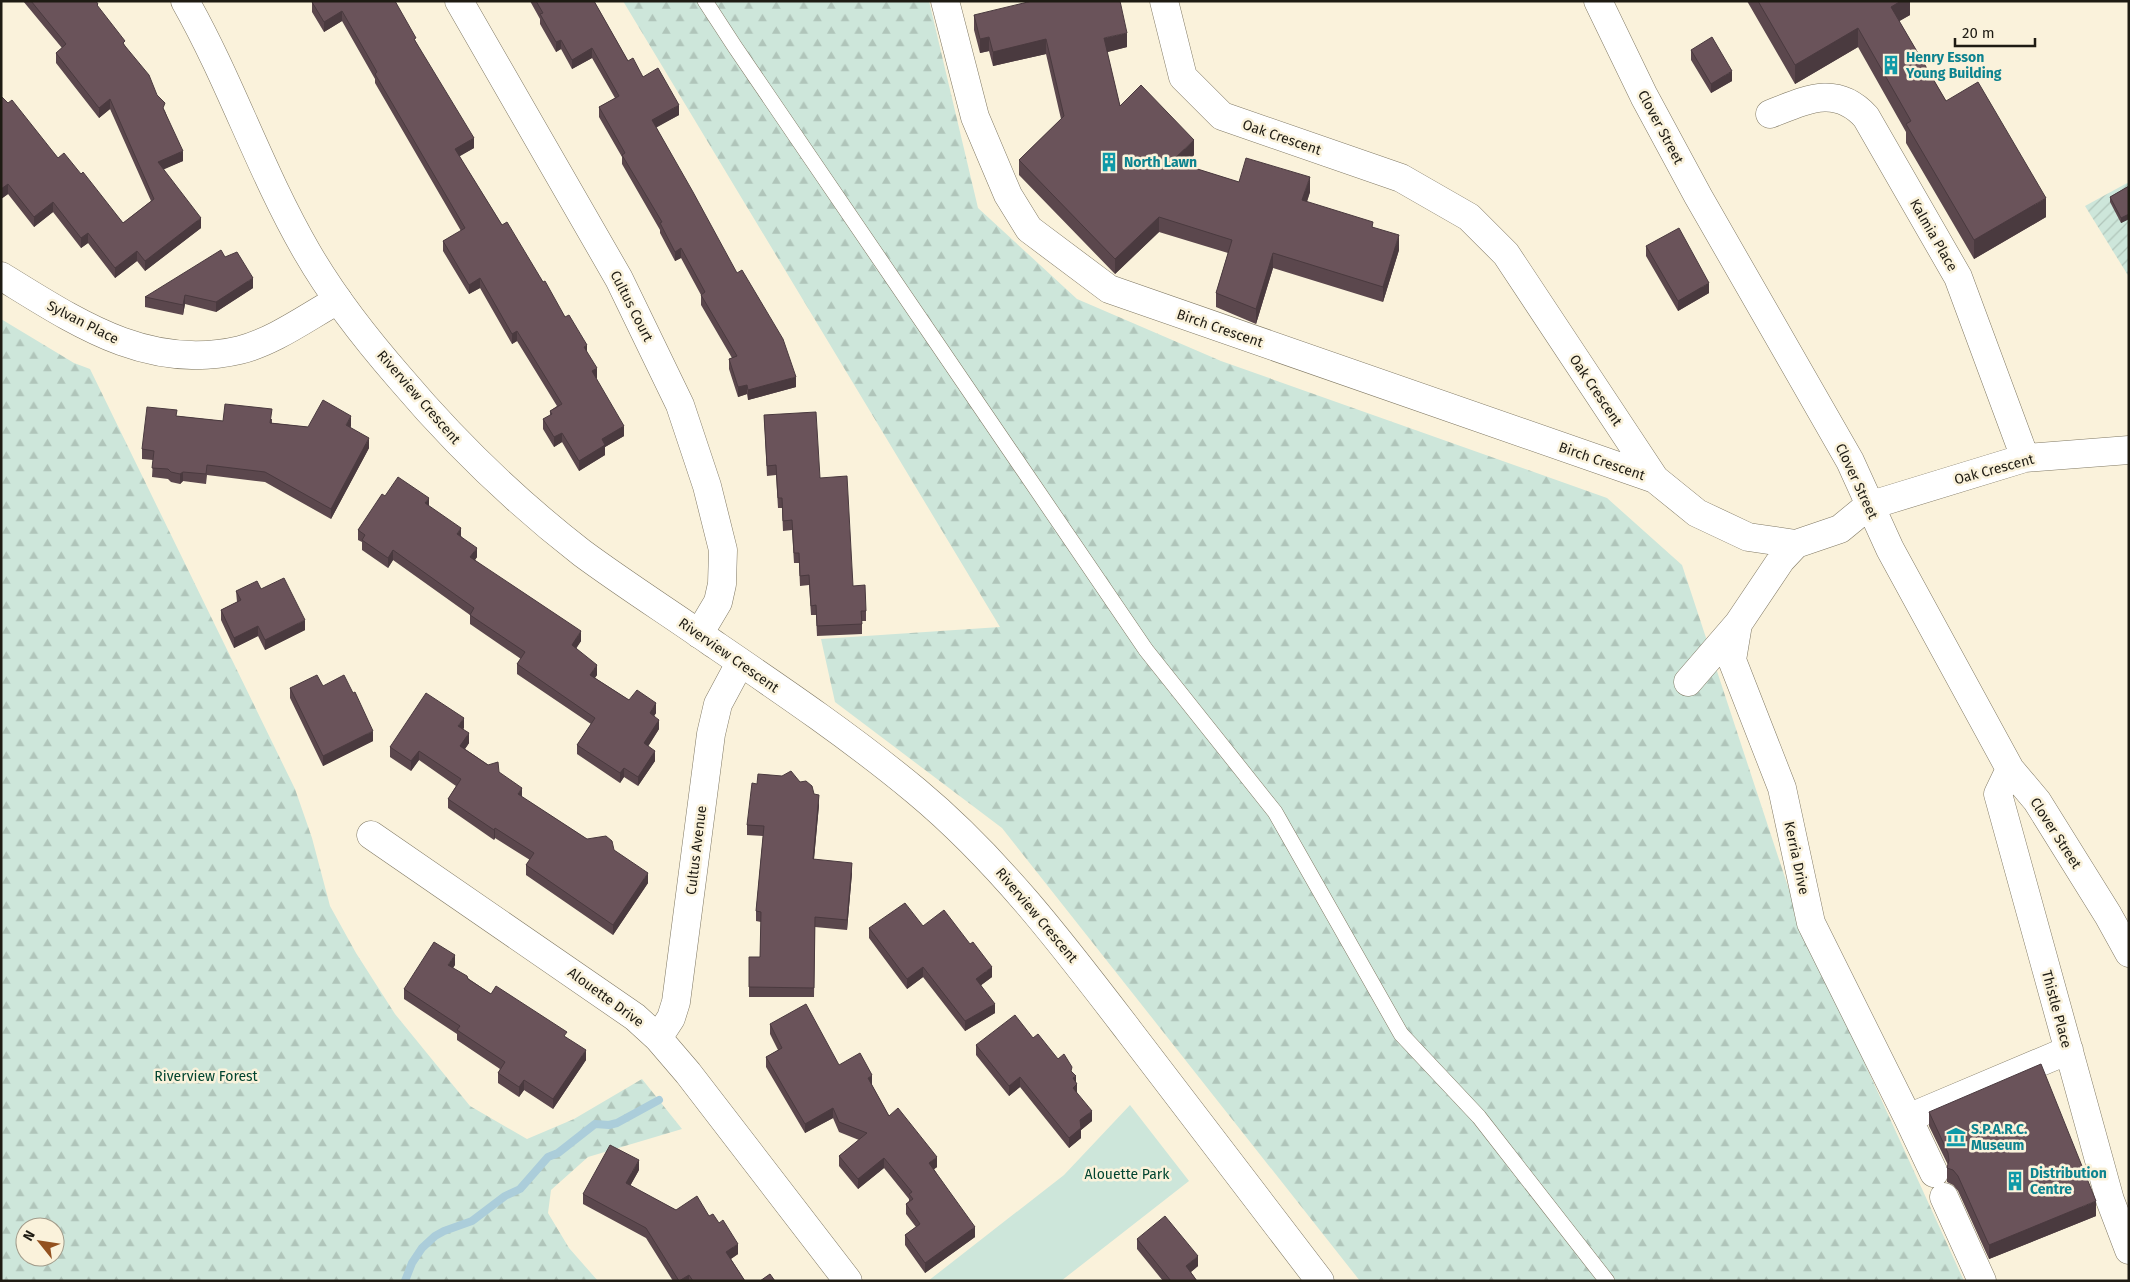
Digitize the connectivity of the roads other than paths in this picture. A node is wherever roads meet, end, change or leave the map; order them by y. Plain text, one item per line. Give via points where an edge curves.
1 (185, 1) edge
2 (460, 1) edge
3 (705, 1) edge
4 (945, 1) edge
5 (1164, 1) edge
6 (1598, 1) edge
7 (1770, 114) dead end
8 (1, 276) edge
9 (338, 300) junction
10 (2129, 450) edge
11 (2025, 458) junction
12 (1655, 480) junction
13 (1868, 506) junction
14 (1796, 544) junction
15 (1738, 624) junction
16 (699, 634) junction
17 (740, 663) junction
18 (1688, 682) dead end
19 (2010, 768) junction
20 (371, 835) dead end
21 (2129, 952) edge
22 (658, 1038) junction
23 (2069, 1050) junction
24 (1908, 1118) junction
25 (2125, 1240) edge
26 (848, 1281) edge
27 (1320, 1281) edge
28 (1606, 1281) edge
29 (1982, 1281) edge

1 - 9 street, Riverview Crescent via 288,216
2 - 16 street, Cultus Court via 619,279 680,405 707,486 723,550 718,602
3 - 28 lane via 1146,650 1275,812 1401,1034 1479,1117
4 - 12 street, Birch Crescent via 975,117 1008,195 1029,229 1109,289
5 - 12 street, Oak Crescent via 1183,76 1222,116 1400,178 1469,217 1506,254
6 - 13 street, Clover Street via 1698,196 1850,462
7 - 11 street, Kalmia Place via 1816,98 1831,97 1852,104 1866,117 1958,277
8 - 9 street, Sylvan Place via 104,336 170,354 197,355 240,350 266,340
9 - 16 street, Riverview Crescent via 398,377 493,478 583,553
10 - 11 street, Oak Crescent
11 - 13 street, Oak Crescent
12 - 14 street, Oak Crescent via 1697,513 1748,537
13 - 14 street, Oak Crescent via 1840,529
13 - 19 street, Clover Street
14 - 15 street, Kerria Drive
15 - 18 street
15 - 24 street, Kerria Drive via 1732,660 1782,788 1811,923
16 - 17 street, Riverview Crescent
17 - 22 street, Cultus Avenue via 718,704 711,734 676,1002 671,1018
17 - 27 street, Riverview Crescent via 917,792 987,858 1066,949
19 - 21 street, Clover Street via 2037,801
19 - 23 street, Thistle Place via 1998,794
20 - 22 street, Alouette Drive via 617,1003
22 - 26 street, Alouette Drive
23 - 24 street
23 - 25 street, Thistle Place via 2110,1200
24 - 29 street, Kerria Drive

